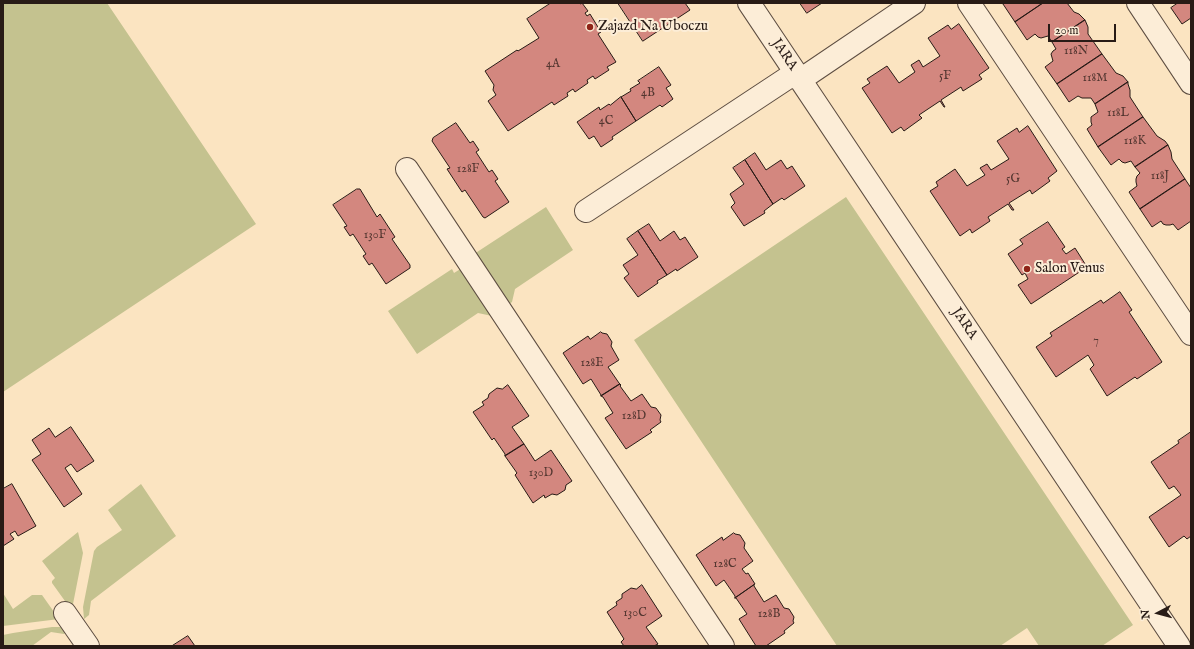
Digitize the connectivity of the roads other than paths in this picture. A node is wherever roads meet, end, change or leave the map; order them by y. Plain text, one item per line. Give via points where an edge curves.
1 (749, 3) edge
2 (914, 3) edge
3 (968, 3) edge
4 (1138, 3) edge
5 (798, 76) junction
6 (1191, 83) edge
7 (407, 169) dead end
8 (586, 211) dead end
9 (1191, 334) edge
10 (65, 613) dead end
11 (88, 646) edge
12 (723, 646) edge
13 (1179, 646) edge

1 - 5 street, JARA
2 - 5 street
3 - 9 street
4 - 6 street
5 - 8 street
5 - 13 street, JARA
7 - 12 street
10 - 11 street

